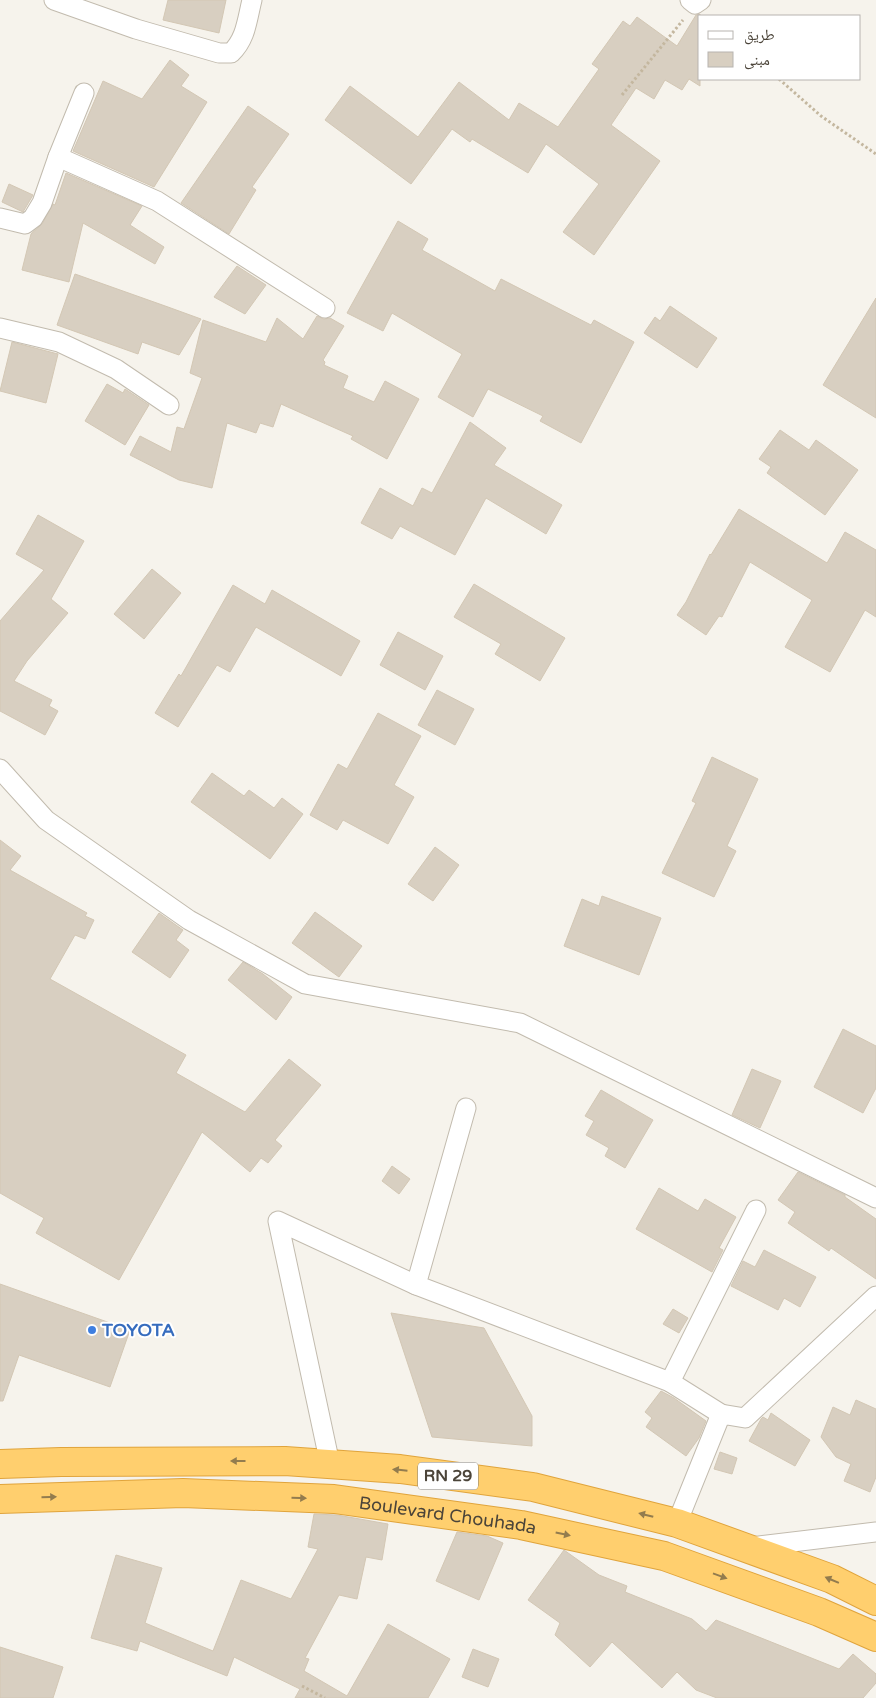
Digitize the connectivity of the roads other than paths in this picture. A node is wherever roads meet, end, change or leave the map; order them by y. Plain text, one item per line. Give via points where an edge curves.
1 (54, 0) edge
2 (252, 0) edge
3 (84, 93) dead end
4 (58, 157) junction
5 (0, 218) edge
6 (324, 308) dead end
7 (0, 328) edge
8 (169, 405) dead end
9 (0, 769) edge
10 (466, 1108) dead end
11 (876, 1198) edge
12 (756, 1210) dead end
13 (416, 1285) junction
14 (876, 1296) edge
15 (670, 1382) junction
16 (721, 1414) junction
17 (0, 1464) edge
18 (330, 1464) junction
19 (0, 1499) edge
20 (677, 1523) junction
21 (876, 1532) edge
22 (745, 1547) junction
23 (876, 1601) edge
24 (876, 1637) edge

1 - 2 street via 136,29 219,53 230,53 244,36
3 - 4 street
4 - 5 street via 42,203 33,218 25,224
4 - 6 street via 157,202
7 - 8 street via 58,342 116,369
9 - 11 street via 46,820 189,920 304,984 520,1023
10 - 13 street
12 - 15 street
13 - 15 street
13 - 18 street via 278,1221
14 - 16 street via 745,1418
15 - 16 street
16 - 20 street
18 -> 17 highway, RN 29 via 216,1461
20 -> 18 highway, RN 29 via 533,1487 400,1469
19 -> 24 highway, Boulevard Chouhada / RN 29 via 183,1493 334,1499 521,1525 664,1556 819,1612
20 - 22 highway, RN 29
21 - 22 street
23 -> 22 highway, RN 29 via 832,1579

